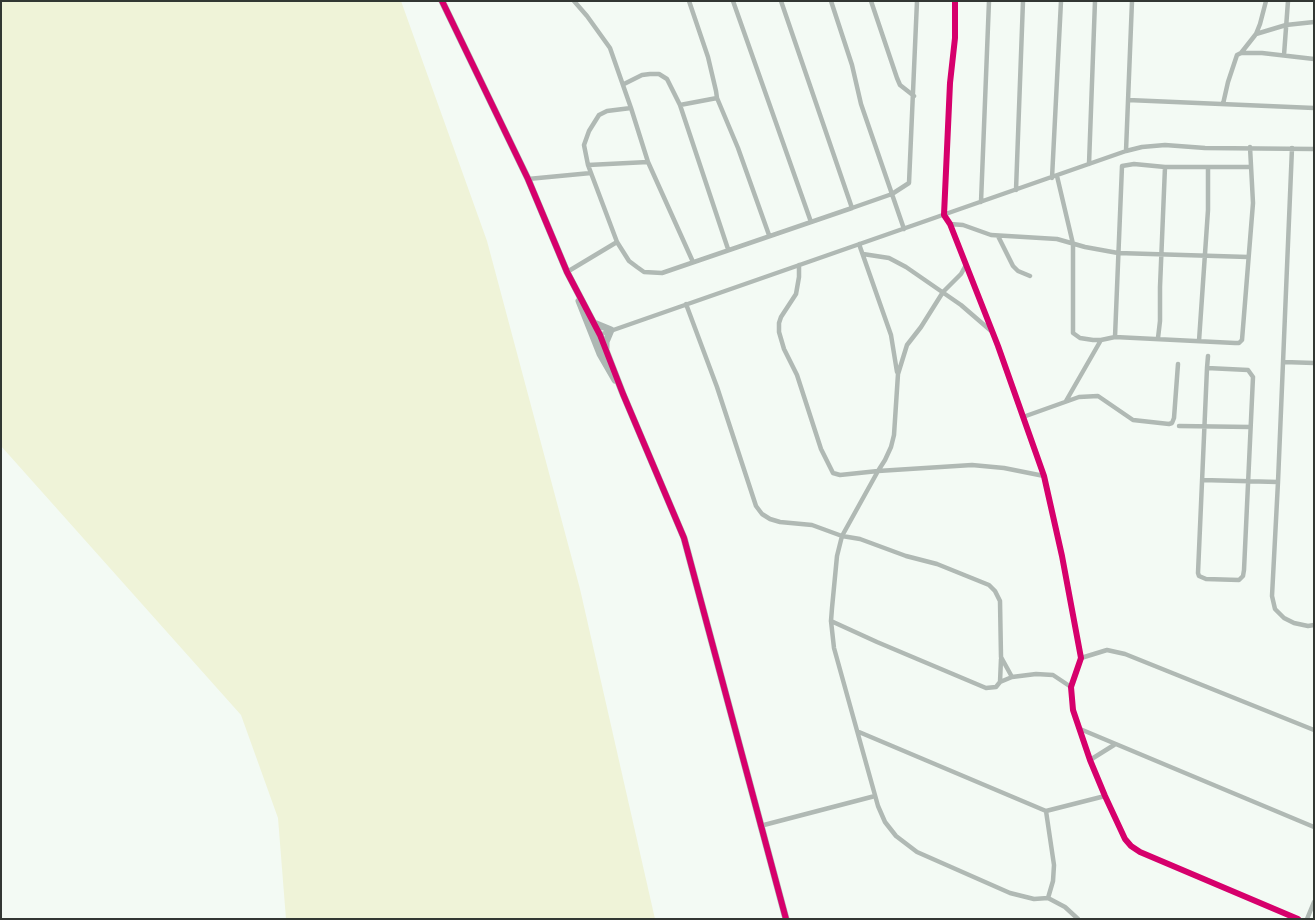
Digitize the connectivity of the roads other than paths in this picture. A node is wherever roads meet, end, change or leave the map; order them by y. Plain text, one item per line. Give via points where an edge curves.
1 (442, 1) edge
2 (574, 1) edge
3 (688, 1) edge
4 (733, 1) edge
5 (781, 1) edge
6 (831, 1) edge
7 (871, 1) edge
8 (917, 1) edge
9 (955, 1) edge
10 (989, 1) edge
11 (1024, 1) edge
12 (1061, 1) edge
13 (1095, 1) edge
14 (1132, 1) edge
15 (1266, 1) edge
16 (1288, 1) edge
17 (1314, 22) edge
18 (1286, 25) junction
19 (1256, 34) junction
20 (1241, 54) junction
21 (1284, 55) junction
22 (1314, 59) edge
23 (624, 84) junction
24 (914, 96) junction
25 (717, 98) junction
26 (1128, 100) junction
27 (1223, 104) junction
28 (680, 105) junction
29 (631, 108) junction
30 (1314, 108) edge
31 (1250, 147) junction
32 (1292, 148) junction
33 (1314, 149) edge
34 (1126, 151) junction
35 (1118, 154) junction
36 (648, 162) junction
37 (1089, 164) junction
38 (588, 165) junction
39 (1122, 166) junction
40 (1165, 167) junction
41 (1251, 167) junction
42 (1208, 168) junction
43 (591, 173) junction
44 (1055, 177) junction
45 (528, 179) junction
46 (1016, 190) junction
47 (892, 194) junction
48 (980, 202) junction
49 (852, 208) junction
50 (944, 215) junction
51 (811, 222) junction
52 (950, 224) junction
53 (904, 229) junction
54 (769, 235) junction
55 (998, 236) junction
56 (617, 242) junction
57 (859, 244) junction
58 (1073, 244) junction
59 (728, 249) junction
60 (1118, 253) junction
61 (863, 254) junction
62 (1162, 254) junction
63 (1205, 255) junction
64 (1248, 257) junction
65 (693, 262) junction
66 (799, 265) junction
67 (966, 265) junction
68 (567, 272) junction
69 (1030, 276) dead end
70 (575, 286) junction
71 (943, 292) junction
72 (686, 304) junction
73 (594, 322) junction
74 (611, 330) junction
75 (992, 333) junction
76 (596, 336) junction
77 (1115, 337) junction
78 (1158, 338) junction
79 (1101, 340) junction
80 (1199, 341) junction
81 (606, 348) junction
82 (1208, 356) dead end
83 (1284, 362) junction
84 (1314, 363) edge
85 (1178, 364) dead end
86 (1207, 368) junction
87 (898, 374) junction
88 (623, 394) junction
89 (1066, 401) junction
90 (1023, 417) junction
91 (1179, 426) dead end
92 (1204, 426) junction
93 (1250, 427) junction
94 (878, 471) junction
95 (1044, 476) junction
96 (1202, 480) junction
97 (1248, 481) junction
98 (1278, 482) junction
99 (842, 536) junction
100 (831, 621) junction
101 (1314, 625) edge
102 (1001, 657) junction
103 (1081, 658) junction
104 (1012, 677) junction
105 (1000, 682) junction
106 (1071, 687) junction
107 (1079, 729) junction
108 (1314, 730) edge
109 (859, 732) junction
110 (1114, 744) junction
111 (1090, 760) junction
112 (875, 796) junction
113 (1105, 796) junction
114 (1046, 811) junction
115 (760, 826) junction
116 (1314, 827) edge
117 (1048, 898) junction
118 (1314, 902) edge
119 (786, 919) edge
120 (1078, 919) edge
121 (1298, 919) edge
122 (1307, 919) edge

1 - 45 street
2 - 23 street via 610,48
3 - 25 street via 708,57
4 - 51 street
5 - 49 street
6 - 47 street
7 - 24 street via 896,78
8 - 24 street
9 - 50 street
10 - 48 street
11 - 46 street
12 - 44 street
13 - 37 street
14 - 26 street
15 - 19 street
16 - 18 street
17 - 18 street
18 - 19 street
18 - 21 street
19 - 20 street
20 - 21 street
20 - 27 street via 1236,58
21 - 22 street
23 - 28 street via 642,76 659,74 667,79
23 - 29 street
24 - 47 street via 910,179 907,186
25 - 28 street
25 - 54 street
26 - 27 street
26 - 34 street
27 - 30 street
28 - 59 street
29 - 36 street
29 - 38 street via 607,111 594,121 585,138
31 - 32 street
31 - 34 street via 1166,145
31 - 41 street
32 - 33 street
32 - 83 street
34 - 35 street
35 - 37 street
35 - 39 street
36 - 38 street
36 - 65 street
37 - 44 street
38 - 43 street
39 - 40 street
39 - 60 street
40 - 42 street
40 - 62 street
41 - 42 street
41 - 64 street
42 - 63 street
43 - 45 street
43 - 56 street
44 - 46 street
44 - 58 street
45 - 68 street
46 - 48 street
47 - 49 street
47 - 53 street
48 - 50 street
49 - 51 street
50 - 52 street
50 - 53 street
51 - 54 street
52 - 55 street
52 - 67 street
53 - 57 street
54 - 59 street
55 - 58 street via 1057,239
55 - 69 street via 1013,266
56 - 65 street via 629,261 644,272 662,273
56 - 68 street
57 - 61 street
57 - 66 street
58 - 60 street
58 - 79 street via 1072,333 1080,338
59 - 65 street
60 - 62 street
60 - 77 street
61 - 71 street via 889,258
61 - 87 street via 891,336
62 - 63 street
62 - 78 street
63 - 64 street
63 - 80 street
64 - 80 street via 1242,340 1235,344
66 - 72 street
66 - 94 street via 796,294 781,317 779,332 821,449 836,475
67 - 71 street
67 - 75 street
68 - 70 street
70 - 73 street
70 - 76 street
71 - 75 street via 977,317
71 - 87 street via 907,345
72 - 74 street
72 - 99 street via 756,506 770,519 812,525
73 - 74 street
73 - 76 street
74 - 76 street
74 - 81 street
75 - 90 street
76 - 81 street
76 - 88 street via 600,354
77 - 78 street
77 - 79 street
78 - 80 street
79 - 89 street
81 - 88 street
82 - 86 street
83 - 84 street
83 - 98 street
85 - 89 street via 1174,418 1169,424 1133,420 1098,396
86 - 92 street
86 - 93 street via 1251,372
87 - 94 street via 892,441 886,460
88 - 115 street via 684,538
89 - 90 street
90 - 95 street
91 - 92 street
92 - 93 street
92 - 96 street
93 - 97 street
94 - 95 street via 972,465
94 - 99 street
95 - 103 street
96 - 97 street
96 - 97 street via 1199,576 1239,580 1243,576
97 - 98 street
98 - 101 street via 1272,596 1275,610 1294,623
99 - 100 street
99 - 102 street via 937,564 989,585 1000,601
100 - 105 street via 986,688 996,687
100 - 109 street via 834,648
102 - 104 street
102 - 105 street
103 - 106 street
103 - 108 street via 1107,650 1125,654
104 - 105 street
104 - 106 street via 1053,675
106 - 107 street
107 - 110 street
107 - 111 street
109 - 112 street
109 - 114 street
110 - 111 street
110 - 116 street
111 - 113 street
112 - 115 street
112 - 117 street via 885,822 896,836 917,852 1010,893 1034,899
113 - 114 street
113 - 121 street via 1125,838 1140,852
114 - 117 street via 1054,865
115 - 119 street
117 - 120 street
118 - 122 street

